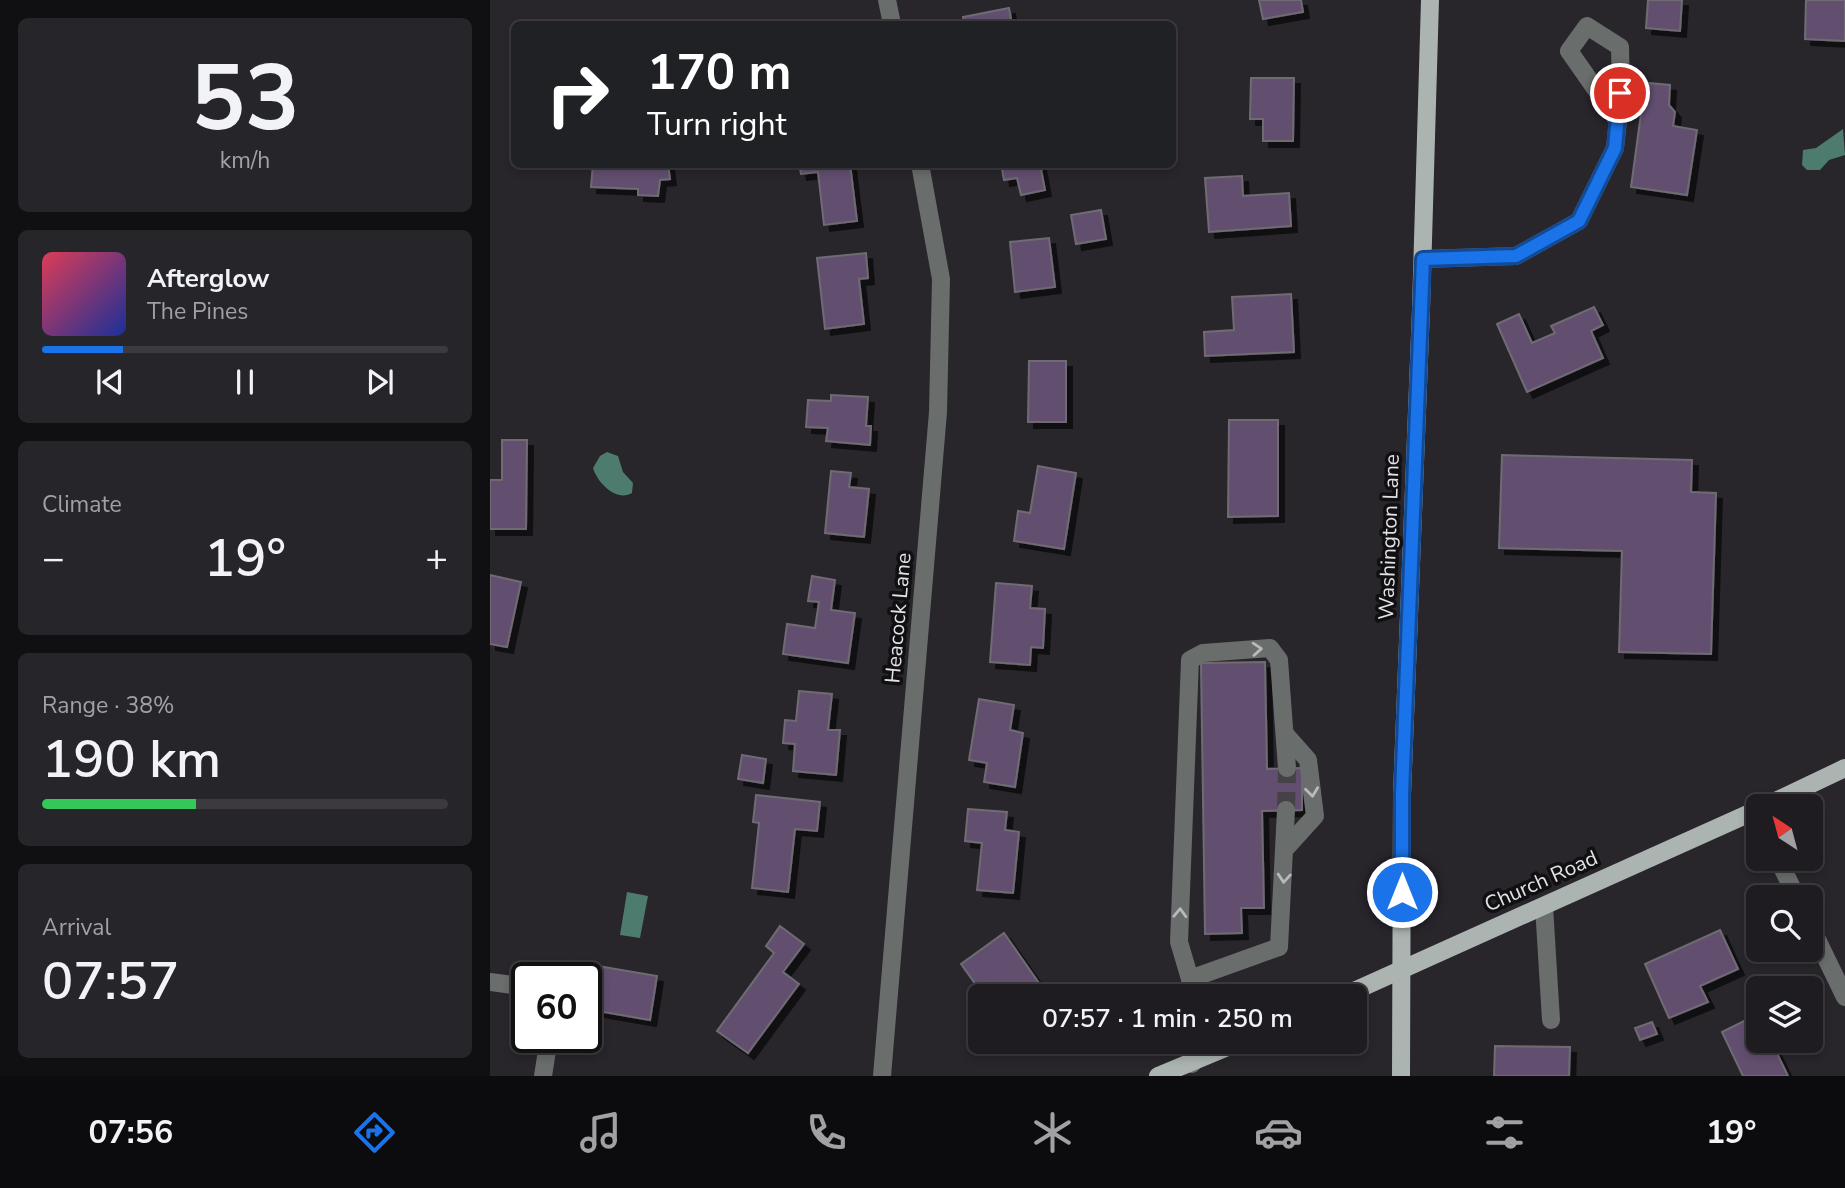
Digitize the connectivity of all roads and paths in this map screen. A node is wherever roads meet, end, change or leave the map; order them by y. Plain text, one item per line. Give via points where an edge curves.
1 (887, 0) edge
2 (1430, 0) edge
3 (891, 21) edge
4 (1618, 121) junction
5 (921, 168) edge
6 (1423, 259) junction
7 (1285, 734) junction
8 (1287, 768) tunnel mouth
9 (1845, 768) edge
10 (1793, 794) edge
11 (1286, 810) tunnel mouth
12 (1746, 817) edge
13 (1286, 848) junction
14 (1544, 906) junction
15 (1823, 952) edge
16 (1403, 966) junction
17 (490, 982) edge
18 (1190, 984) edge
19 (1200, 984) edge
20 (1367, 984) edge
21 (511, 985) edge
22 (1845, 997) edge
23 (1551, 1020) dead end
24 (547, 1053) edge
25 (1192, 1054) edge
26 (1214, 1054) edge
27 (1192, 1064) junction
28 (543, 1076) edge
29 (882, 1076) edge
30 (1158, 1076) edge
31 (1401, 1076) edge

1 - 3 street
2 - 6 main road, Washington Lane
4 - 4 street via 1620,47 1587,26 1569,51
4 - 6 street via 1615,148 1579,221 1516,256
5 - 29 street, Heacock Lane via 942,279 938,412
6 - 16 main road, Washington Lane via 1402,794
7 - 8 street
7 -> 13 street via 1308,760 1315,817
18 -> 7 street via 1179,942 1190,660 1203,653 1270,648 1279,660
9 - 10 main road, Church Road
11 - 13 street
12 - 14 main road, Church Road
13 -> 19 street via 1279,947
14 - 16 main road, Church Road
14 - 23 street
15 - 22 street
16 - 20 main road, Church Road
16 - 31 main road, Washington Lane
17 - 21 street
24 - 28 street
25 - 27 street
26 - 27 main road
27 - 30 main road

